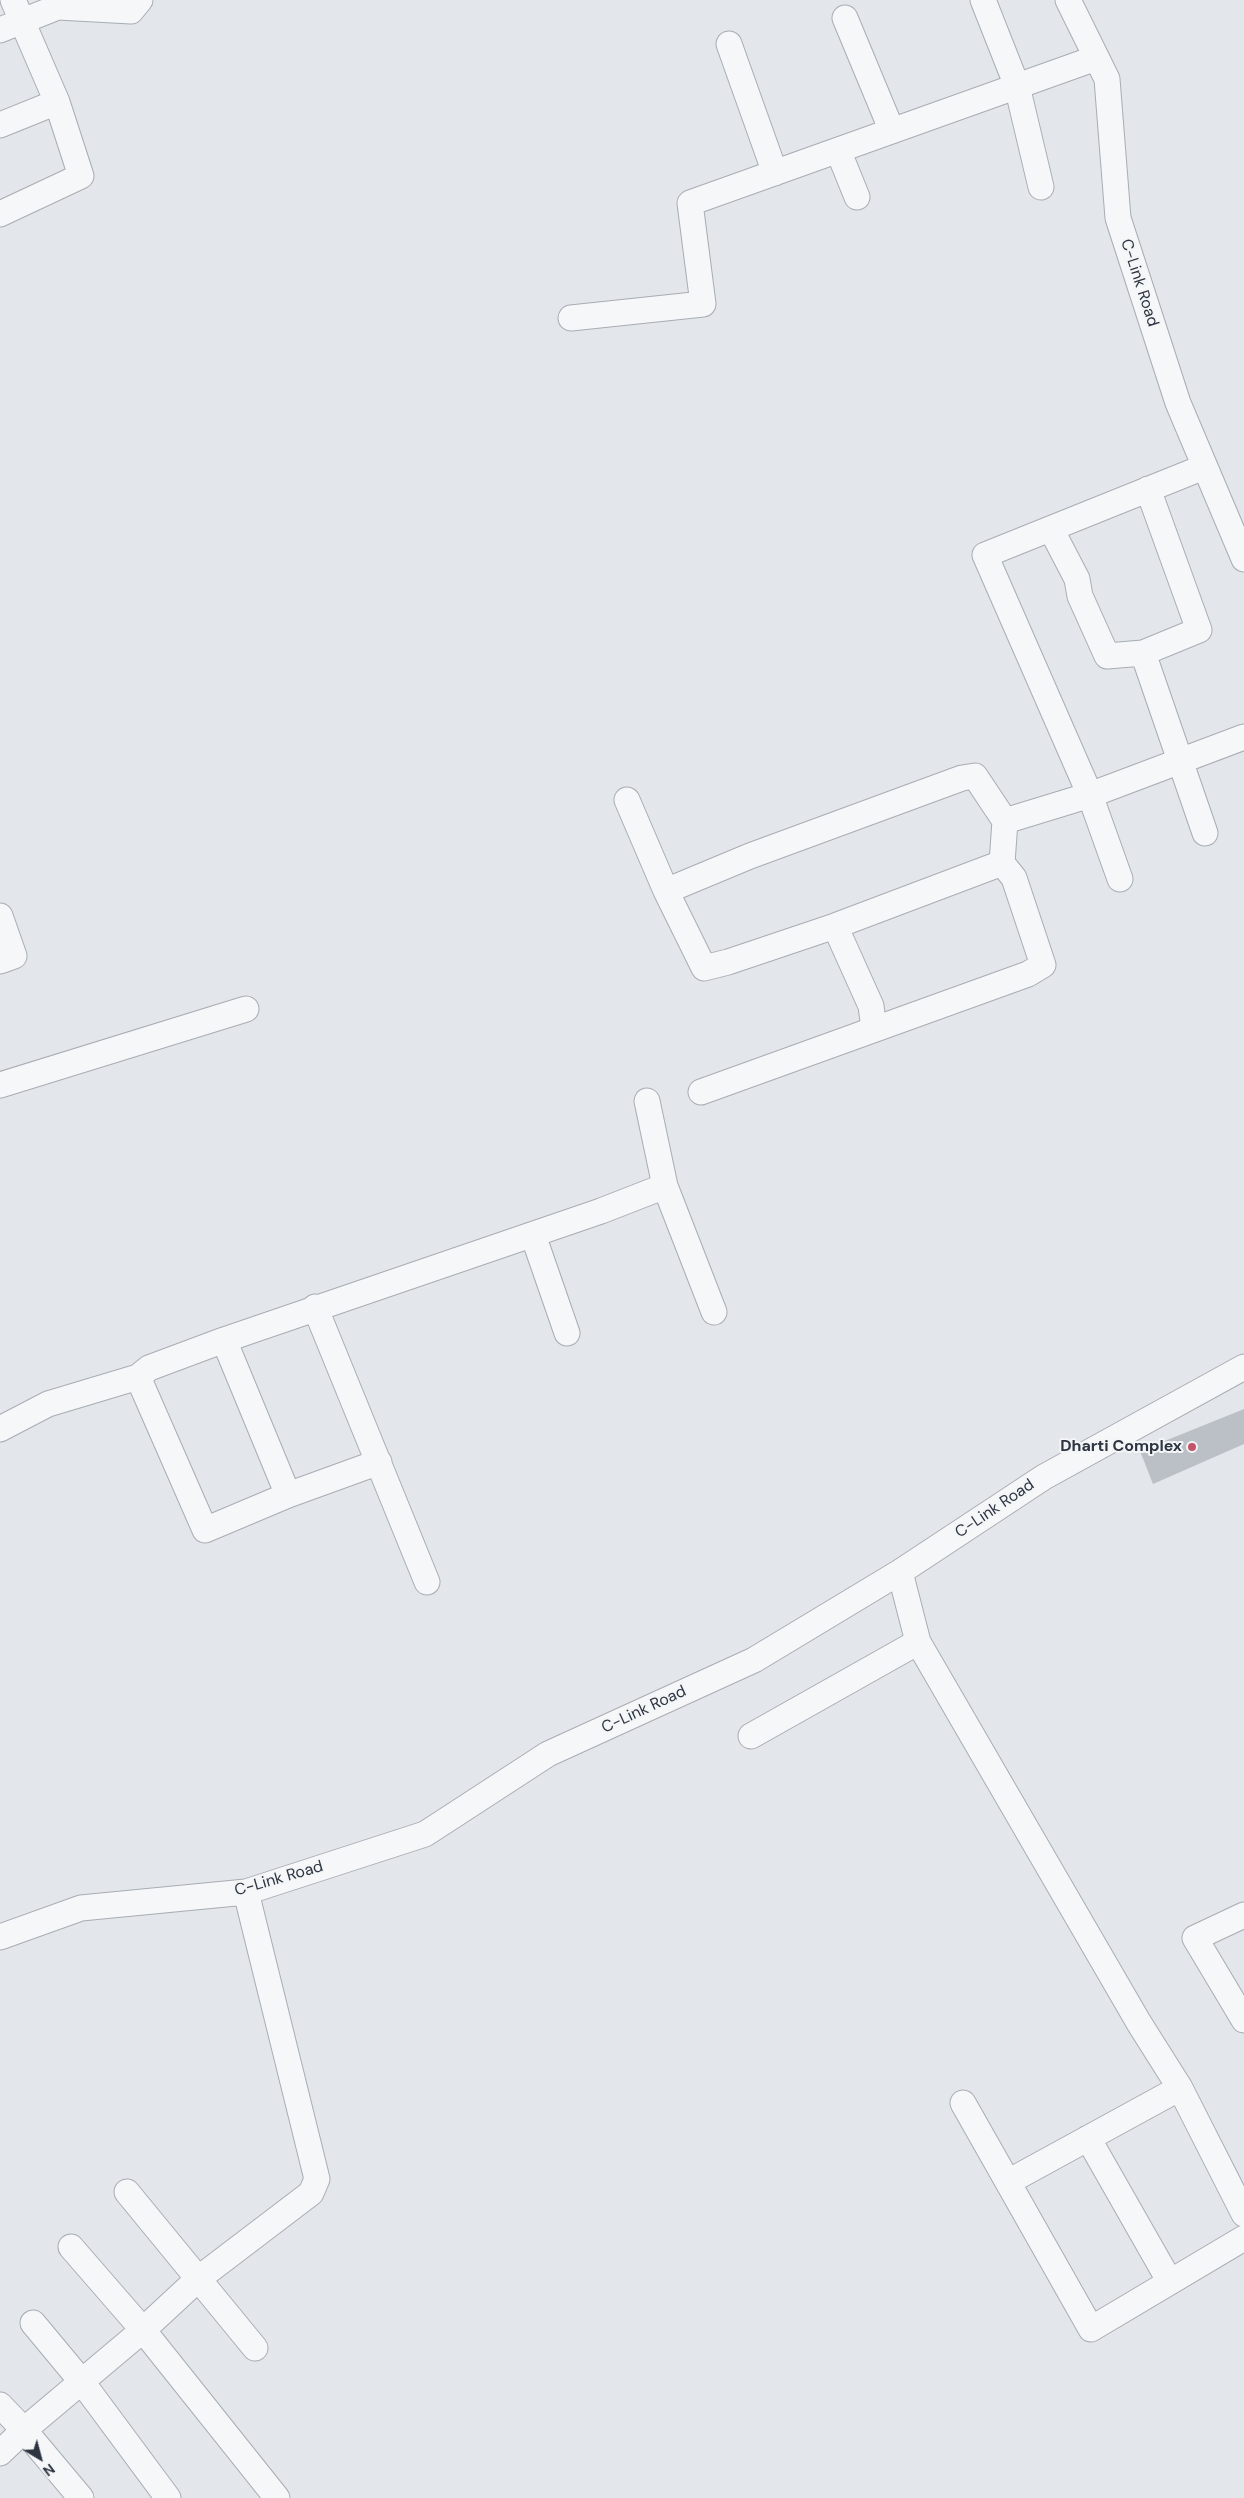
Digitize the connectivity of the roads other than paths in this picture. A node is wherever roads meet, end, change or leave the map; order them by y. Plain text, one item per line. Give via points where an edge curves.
1 (140, 0) edge
2 (983, 0) edge
3 (1068, 0) edge
4 (11, 17) edge
5 (845, 18) dead end
6 (730, 44) dead end
7 (1096, 58) junction
8 (1017, 86) junction
9 (57, 102) junction
10 (0, 126) edge
11 (892, 131) junction
12 (838, 150) junction
13 (775, 173) junction
14 (1041, 187) dead end
15 (857, 197) dead end
16 (0, 214) edge
17 (571, 318) dead end
18 (1204, 467) junction
19 (1148, 489) junction
20 (1051, 529) junction
21 (1244, 559) edge
22 (1143, 653) junction
23 (1244, 737) edge
24 (1182, 760) junction
25 (1090, 795) junction
26 (627, 800) dead end
27 (1005, 821) junction
28 (1205, 833) dead end
29 (1002, 863) junction
30 (1120, 879) dead end
31 (666, 891) junction
32 (0, 916) edge
33 (835, 926) junction
34 (0, 960) edge
35 (246, 1009) dead end
36 (874, 1029) junction
37 (0, 1085) edge
38 (701, 1092) dead end
39 (647, 1101) dead end
40 (665, 1186) junction
41 (533, 1235) junction
42 (315, 1307) junction
43 (714, 1312) dead end
44 (567, 1333) dead end
45 (224, 1340) junction
46 (1244, 1367) edge
47 (138, 1376) junction
48 (0, 1429) edge
49 (380, 1462) junction
50 (288, 1495) junction
51 (900, 1572) junction
52 (427, 1582) dead end
53 (918, 1642) junction
54 (750, 1736) dead end
55 (246, 1892) junction
56 (1244, 1915) edge
57 (0, 1937) edge
58 (1244, 2020) edge
59 (1180, 2088) junction
60 (964, 2103) dead end
61 (1088, 2138) junction
62 (1008, 2182) junction
63 (127, 2192) dead end
64 (1244, 2214) edge
65 (1244, 2238) edge
66 (71, 2247) dead end
67 (198, 2279) junction
68 (1170, 2282) junction
69 (33, 2323) dead end
70 (143, 2330) junction
71 (255, 2348) dead end
72 (82, 2382) junction
73 (0, 2405) edge
74 (24, 2430) junction
75 (0, 2453) edge
76 (82, 2498) edge
77 (168, 2498) edge
78 (277, 2498) edge

1 - 4 street via 131,10 58,7
2 - 8 street
3 - 7 street, C-Link Road
4 - 9 street
5 - 11 street
6 - 13 street
7 - 8 street
7 - 18 street, C-Link Road via 1107,79 1118,218 1178,403
8 - 11 street
8 - 14 street
9 - 10 street
9 - 16 street via 81,176
11 - 12 street
12 - 13 street
12 - 15 street
13 - 17 street via 690,203 703,304
18 - 19 street
18 - 21 street, C-Link Road
19 - 20 street
19 - 22 street via 1199,630
20 - 22 street via 1077,579 1080,596 1108,656
20 - 25 street via 985,555
22 - 24 street
23 - 24 street
24 - 25 street
24 - 28 street
25 - 27 street
25 - 30 street
26 - 31 street
27 - 29 street
27 - 31 street via 975,776 962,778 750,856
29 - 33 street
29 - 36 street via 1014,878 1043,965 1028,974
31 - 33 street via 704,968
32 - 34 street via 14,956
33 - 36 street via 871,1006
35 - 37 street
36 - 38 street
39 - 40 street
40 - 41 street
40 - 43 street
41 - 42 street
41 - 44 street
42 - 45 street
42 - 49 street
45 - 47 street via 150,1368
45 - 50 street
46 - 51 street, C-Link Road via 1044,1477
47 - 48 street via 48,1404
47 - 50 street via 205,1530
49 - 50 street
49 - 52 street
51 - 53 street
51 - 55 street, C-Link Road via 754,1660 548,1754 425,1834
53 - 54 street
53 - 59 street
55 - 57 street, C-Link Road via 81,1908
55 - 67 street via 317,2179 311,2193
56 - 58 street via 1195,1938
59 - 61 street
59 - 64 street
60 - 62 street
61 - 62 street
61 - 68 street
62 - 68 street via 1091,2329
63 - 67 street
65 - 68 street
66 - 70 street
67 - 70 street
67 - 71 street
69 - 72 street
70 - 72 street
70 - 78 street
72 - 74 street
72 - 77 street
73 - 74 street
74 - 75 street
74 - 76 street

